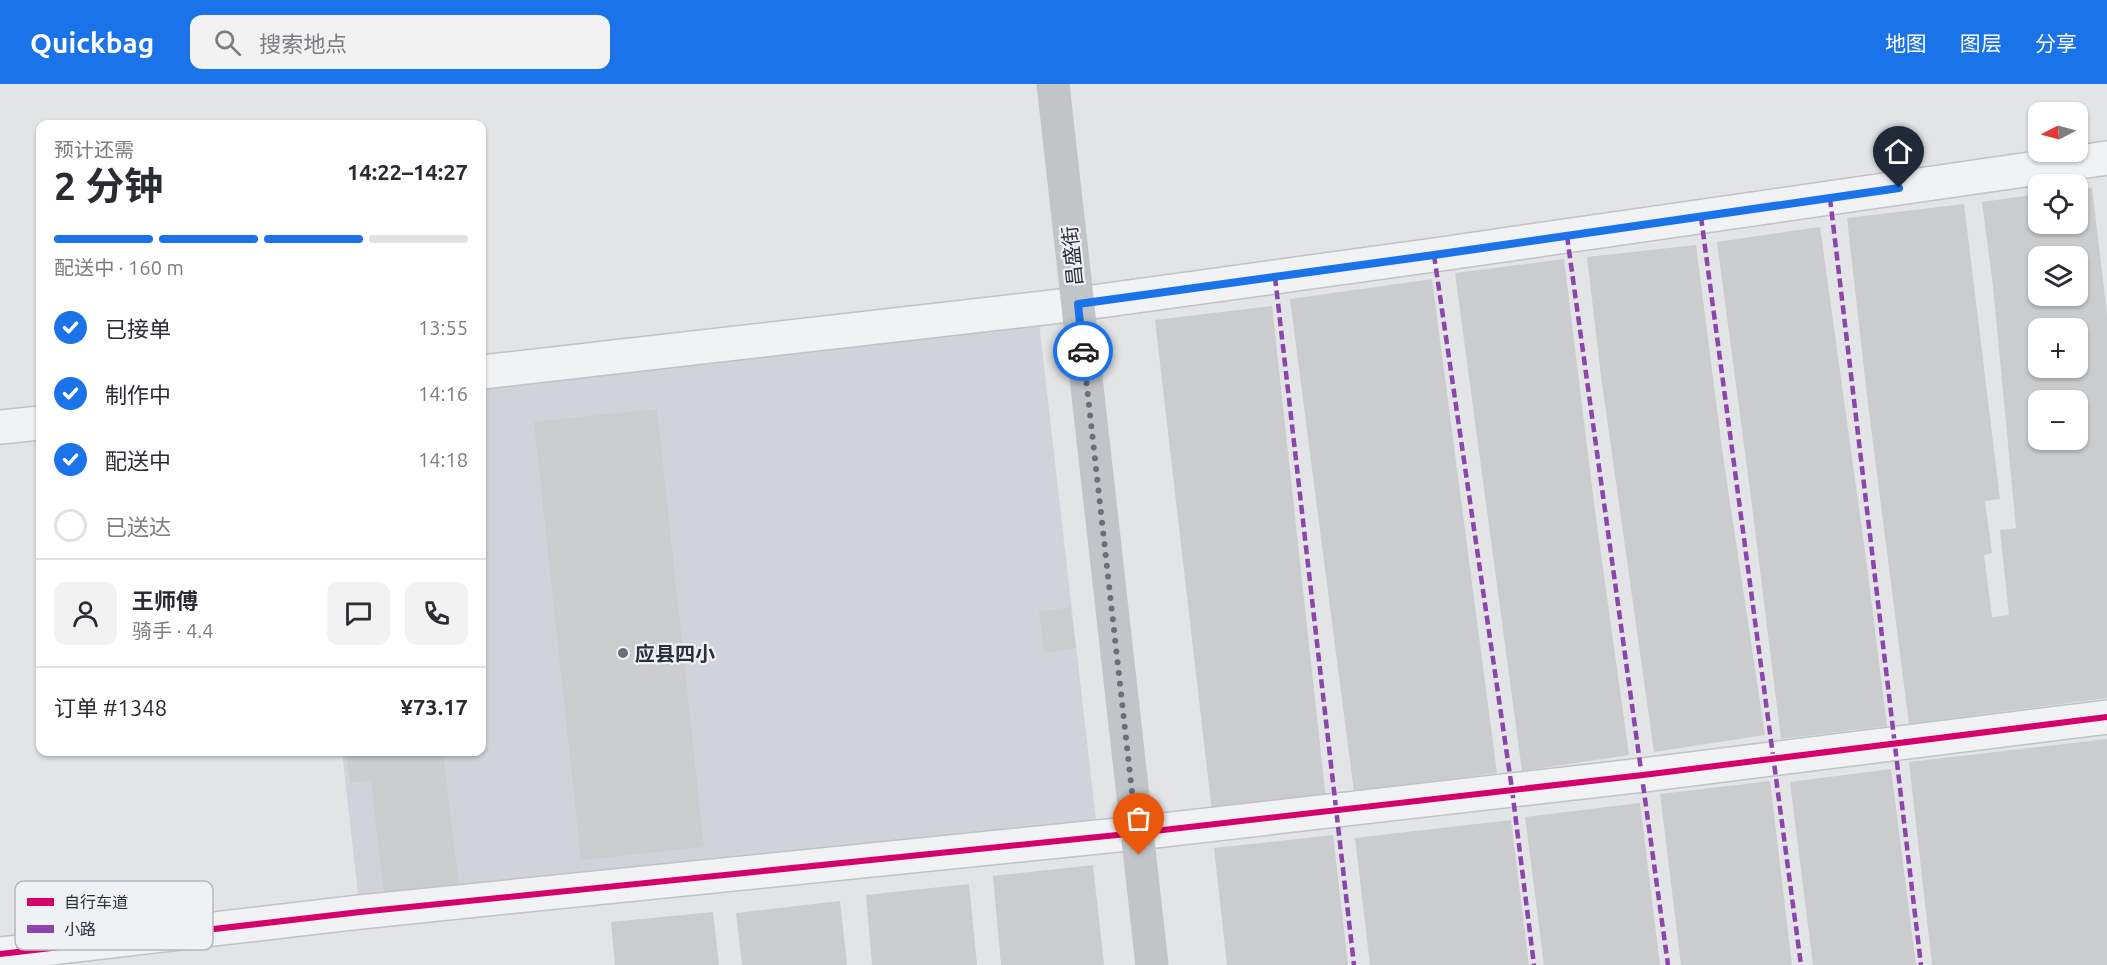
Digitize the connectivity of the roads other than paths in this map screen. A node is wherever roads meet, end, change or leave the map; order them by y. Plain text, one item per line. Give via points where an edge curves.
1 (1053, 84) edge
2 (2107, 158) edge
3 (1078, 304) junction
4 (486, 372) edge
5 (36, 423) edge
6 (0, 427) edge
7 (2107, 717) edge
8 (1137, 833) junction
9 (213, 929) edge
10 (34, 950) edge
11 (0, 954) edge
12 (1152, 965) edge

1 - 3 street, 昌盛街
2 - 3 street
3 - 4 street
3 - 8 street, 昌盛街
5 - 6 street
7 - 8 street
8 - 9 street
8 - 12 street, 昌盛街
10 - 11 street

